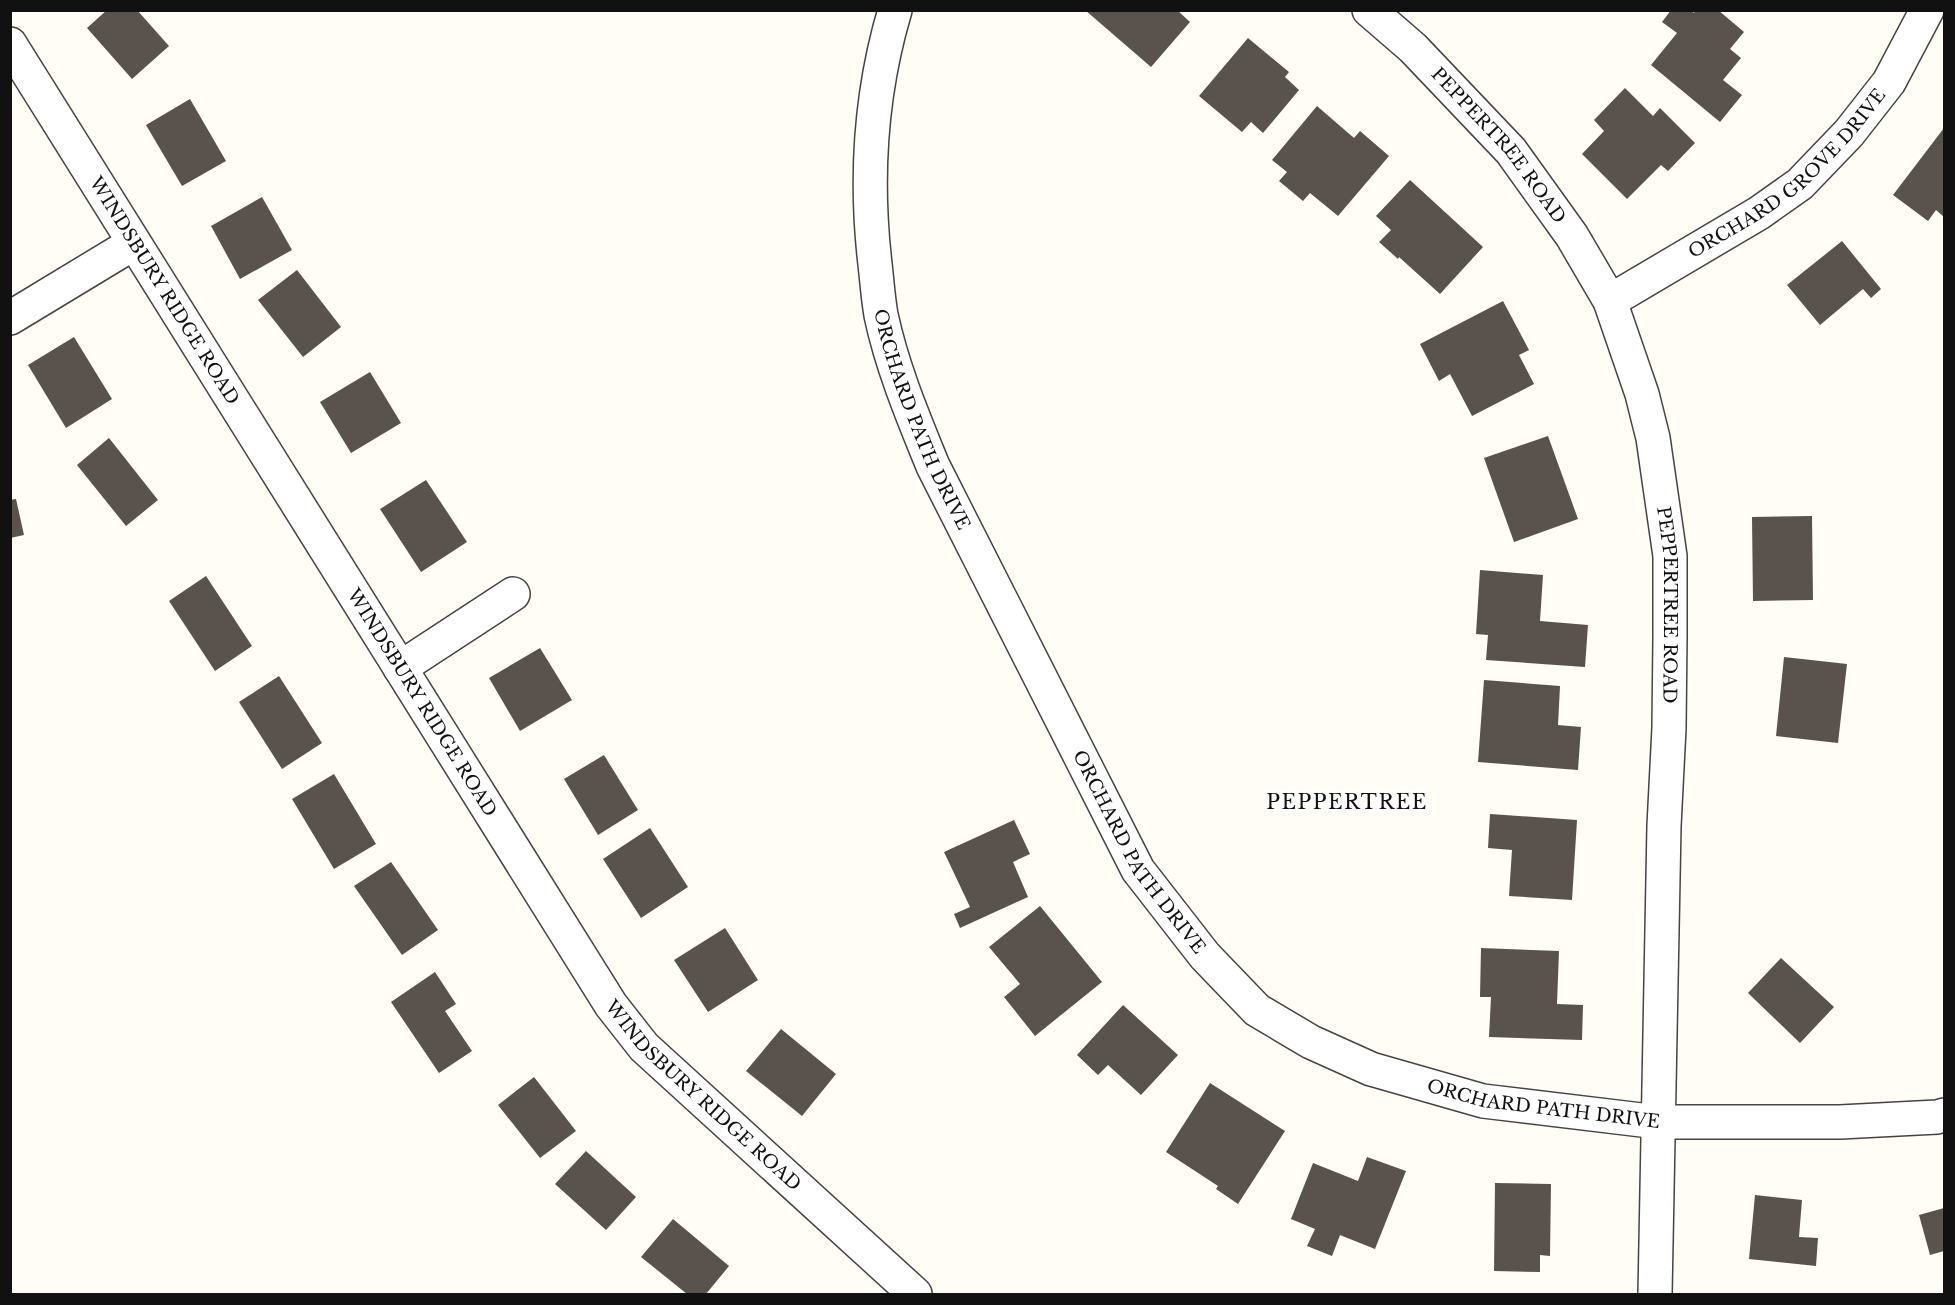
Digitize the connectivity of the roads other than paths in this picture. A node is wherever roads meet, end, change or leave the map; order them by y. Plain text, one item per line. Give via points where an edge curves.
1 (895, 10) edge
2 (1369, 10) edge
3 (1927, 10) edge
4 (10, 44) edge
5 (134, 243) junction
6 (1610, 301) junction
7 (10, 318) edge
8 (513, 594) dead end
9 (400, 668) junction
10 (1944, 1114) edge
11 (1658, 1122) junction
12 (915, 1294) edge
13 (1655, 1294) edge

1 - 11 street, ORCHARD PATH DRIVE via 882,52 870,135 871,229 881,314 905,397 933,466 1138,870 1204,956 1257,1010 1311,1042 1371,1069 1483,1101
2 - 6 street, PEPPERTREE ROAD via 1413,48 1511,151 1572,236
3 - 6 street, ORCHARD GROVE DRIVE via 1890,82 1850,133 1800,184 1759,213
4 - 5 street, WINDSBURY RIDGE ROAD
5 - 7 street
5 - 9 street, WINDSBURY RIDGE ROAD
6 - 11 street, PEPPERTREE ROAD via 1653,438 1670,556
8 - 9 street
9 - 12 street, WINDSBURY RIDGE ROAD via 611,1005 644,1047
10 - 11 street, ORCHARD PATH DRIVE via 1840,1122
11 - 13 street, PEPPERTREE ROAD

